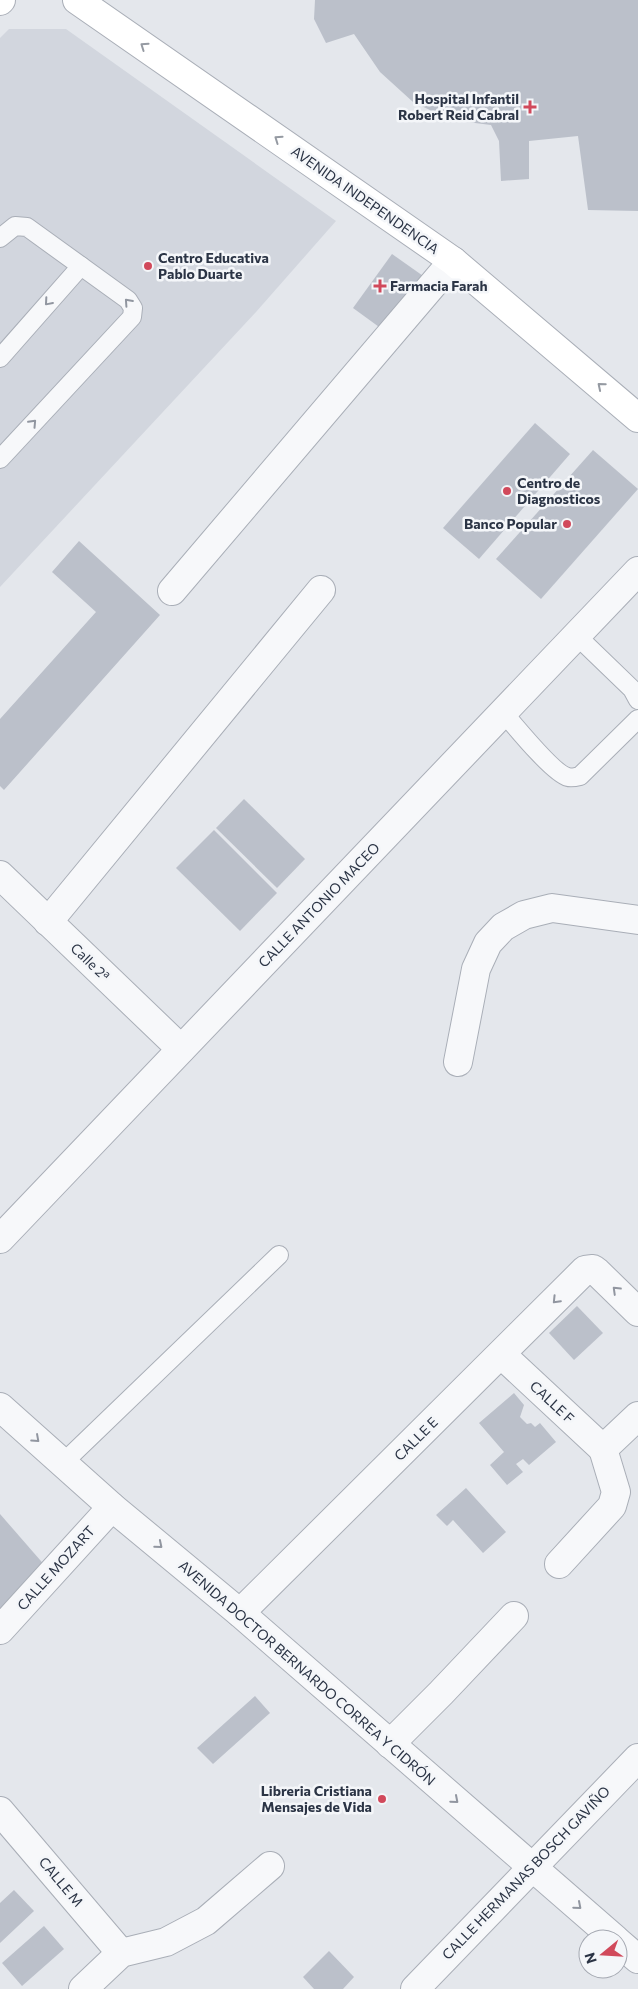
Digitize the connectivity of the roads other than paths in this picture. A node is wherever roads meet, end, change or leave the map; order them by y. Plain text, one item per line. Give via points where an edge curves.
1 (77, 0) edge
2 (0, 238) edge
3 (453, 261) junction
4 (80, 266) junction
5 (0, 358) edge
6 (638, 418) edge
7 (0, 459) edge
8 (638, 571) edge
9 (321, 590) dead end
10 (172, 591) dead end
11 (576, 635) junction
12 (638, 700) edge
13 (503, 712) junction
14 (638, 719) edge
15 (0, 875) edge
16 (638, 920) edge
17 (48, 922) junction
18 (181, 1050) junction
19 (458, 1062) dead end
20 (0, 1239) edge
21 (279, 1255) dead end
22 (638, 1312) edge
23 (502, 1355) junction
24 (0, 1407) edge
25 (638, 1416) edge
26 (603, 1449) junction
27 (63, 1463) junction
28 (112, 1507) junction
29 (559, 1564) dead end
30 (240, 1613) junction
31 (514, 1616) dead end
32 (0, 1630) edge
33 (390, 1744) junction
34 (638, 1758) edge
35 (0, 1811) edge
36 (270, 1866) dead end
37 (533, 1867) junction
38 (604, 1929) edge
39 (628, 1950) edge
40 (121, 1953) junction
41 (638, 1959) edge
42 (83, 1989) edge
43 (415, 1989) edge

3 -> 1 main road, AVENIDA INDEPENDENCIA
2 - 4 lane via 15,226 28,228
6 -> 3 main road, AVENIDA INDEPENDENCIA
3 - 10 street
4 -> 5 lane
7 -> 4 lane via 132,317 133,308 128,300
8 - 11 street, CALLE ANTONIO MACEO
9 - 17 street
11 - 12 lane via 632,689
11 - 13 street, CALLE ANTONIO MACEO
13 - 14 lane via 545,758 568,777 580,776
13 - 18 street, CALLE ANTONIO MACEO
15 - 17 street, Calle 2ª
16 - 19 street via 552,908 524,915 503,927 488,943 476,969
17 - 18 street, Calle 2ª
18 - 20 street, CALLE ANTONIO MACEO
21 - 27 lane
22 -> 23 street, CALLE E via 593,1269 585,1270
23 - 26 street, CALLE F
23 - 30 street, CALLE E
24 -> 27 street, AVENIDA DOCTOR BERNARDO CORREA Y CIDRÓN
25 - 26 street
26 - 29 street via 616,1492 612,1506
27 - 28 street, AVENIDA DOCTOR BERNARDO CORREA Y CIDRÓN
28 -> 30 street, AVENIDA DOCTOR BERNARDO CORREA Y CIDRÓN
28 - 32 street, CALLE MOZART
30 - 33 street, AVENIDA DOCTOR BERNARDO CORREA Y CIDRÓN
31 - 33 street
33 -> 37 street, AVENIDA DOCTOR BERNARDO CORREA Y CIDRÓN
34 - 37 street, CALLE HERMANAS BOSCH GAVIÑO
35 - 40 street, CALLE M
36 - 40 street via 206,1920 166,1942
37 -> 38 street, AVENIDA DOCTOR BERNARDO CORREA Y CIDRÓN
37 - 43 street, CALLE HERMANAS BOSCH GAVIÑO
39 - 41 street
40 - 42 street

